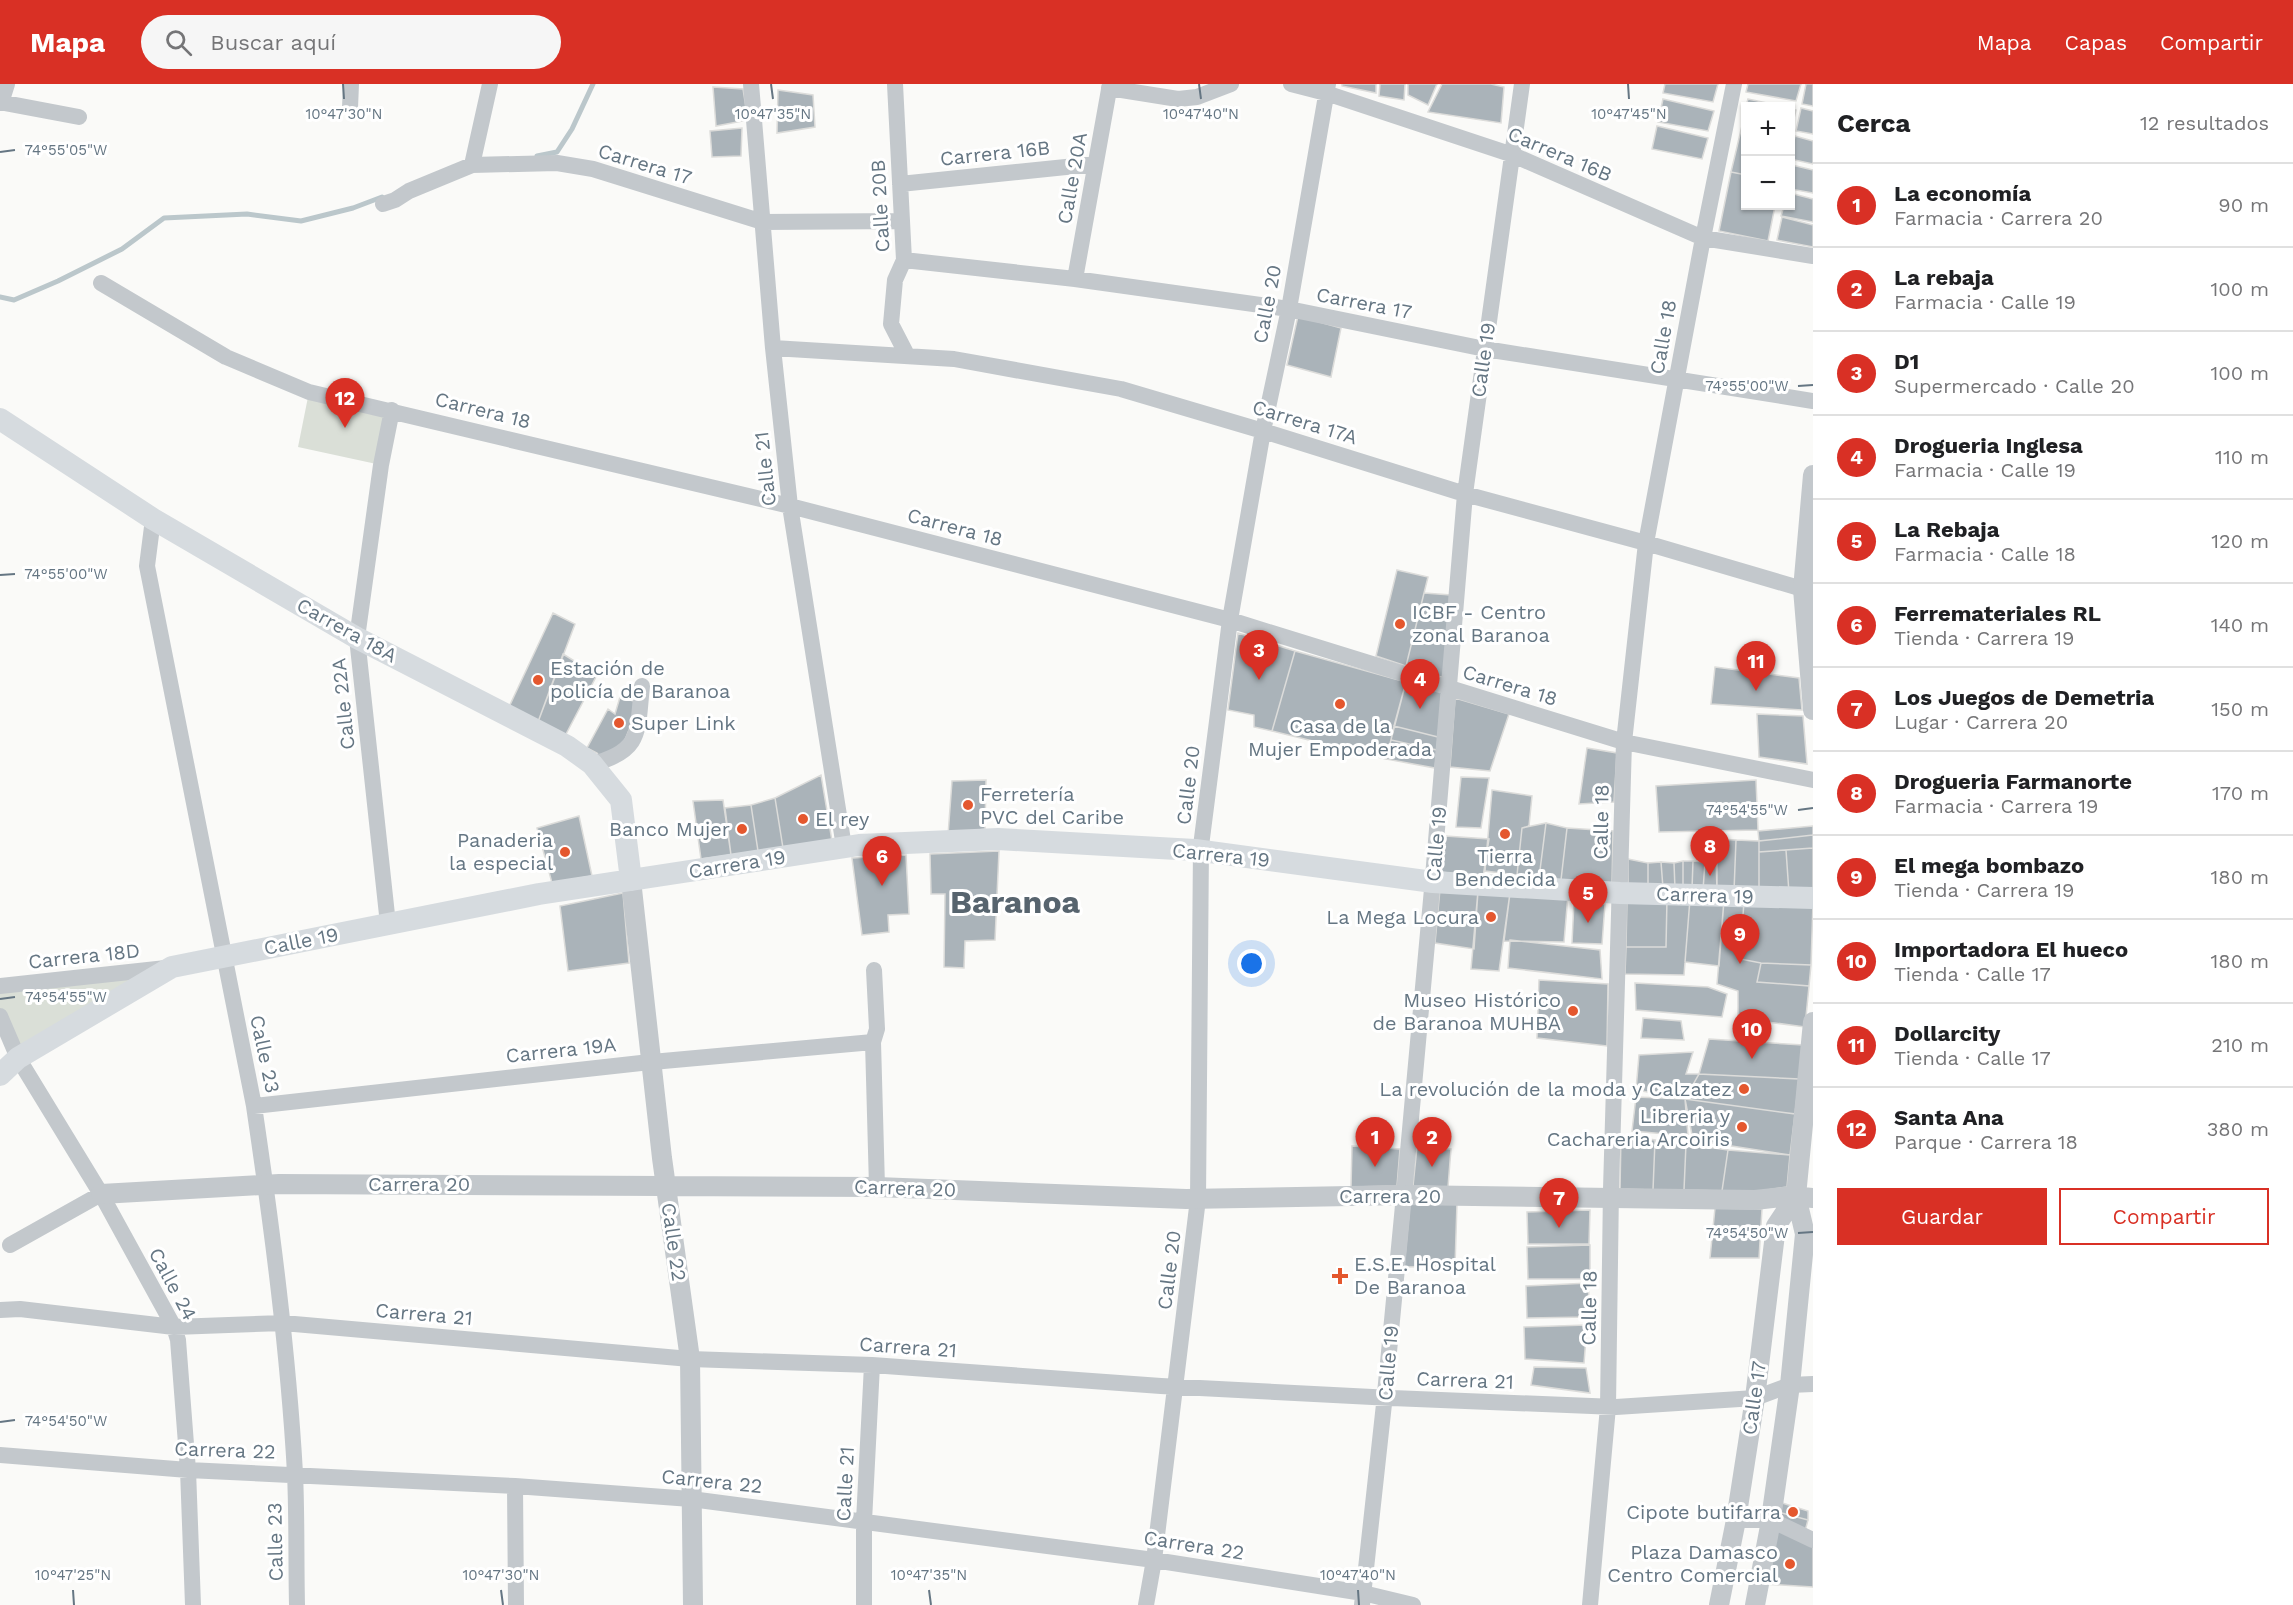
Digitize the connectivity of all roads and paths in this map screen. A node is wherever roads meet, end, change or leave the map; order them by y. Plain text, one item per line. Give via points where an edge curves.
1 (7, 84) edge
2 (351, 84) edge
3 (490, 84) edge
4 (750, 84) edge
5 (895, 84) edge
6 (1231, 84) edge
7 (1291, 84) edge
8 (1522, 84) edge
9 (1734, 84) edge
10 (1109, 86) edge
11 (1327, 88) edge
12 (1, 103) edge
13 (350, 108) dead end
14 (79, 117) dead end
15 (1513, 155) junction
16 (1095, 164) junction
17 (472, 165) junction
18 (900, 184) junction
19 (383, 204) dead end
20 (901, 221) junction
21 (763, 222) junction
22 (1702, 238) junction
23 (1813, 256) edge
24 (904, 260) junction
25 (1075, 279) junction
26 (101, 283) dead end
27 (1289, 309) junction
28 (773, 348) junction
29 (1485, 349) junction
30 (907, 355) junction
31 (1677, 380) junction
32 (1813, 401) edge
33 (392, 410) junction
34 (0, 419) edge
35 (1263, 431) junction
36 (1813, 475) edge
37 (1465, 494) junction
38 (790, 506) junction
39 (153, 519) junction
40 (1646, 543) junction
41 (1808, 591) edge
42 (1230, 620) junction
43 (357, 638) junction
44 (642, 686) dead end
45 (1448, 687) junction
46 (1813, 710) edge
47 (1624, 742) junction
48 (592, 764) junction
49 (1813, 780) edge
50 (844, 847) junction
51 (1200, 850) junction
52 (631, 880) junction
53 (1433, 882) junction
54 (1620, 893) junction
55 (1813, 898) edge
56 (388, 924) junction
57 (223, 957) junction
58 (171, 968) junction
59 (874, 970) dead end
60 (0, 986) edge
61 (0, 1016) edge
62 (1813, 1022) edge
63 (873, 1042) junction
64 (18, 1058) junction
65 (652, 1062) junction
66 (0, 1075) edge
67 (254, 1106) junction
68 (266, 1184) junction
69 (667, 1185) junction
70 (877, 1187) junction
71 (101, 1194) junction
72 (1404, 1195) junction
73 (1805, 1197) edge
74 (1198, 1199) junction
75 (1611, 1199) junction
76 (10, 1245) dead end
77 (0, 1310) edge
78 (283, 1323) junction
79 (174, 1327) junction
80 (690, 1359) junction
81 (872, 1365) junction
82 (1813, 1384) edge
83 (1790, 1385) junction
84 (1176, 1387) junction
85 (1385, 1398) junction
86 (1755, 1398) junction
87 (1608, 1407) junction
88 (0, 1455) edge
89 (188, 1470) junction
90 (295, 1474) junction
91 (515, 1486) junction
92 (691, 1498) junction
93 (1736, 1520) junction
94 (1771, 1520) junction
95 (864, 1521) junction
96 (1813, 1540) edge
97 (1154, 1560) junction
98 (1362, 1599) edge
99 (193, 1605) edge
100 (297, 1605) edge
101 (516, 1605) edge
102 (693, 1605) edge
103 (864, 1605) edge
104 (1146, 1605) edge
105 (1413, 1605) edge
106 (1590, 1605) edge
107 (1719, 1605) edge
108 (1755, 1605) edge

1 - 12 street
2 - 13 street
3 - 17 street
4 - 21 street, Calle 21
5 - 18 street, Calle 20B
6 - 10 street via 1197,97 1178,99
7 - 11 street, Carrera 16B
8 - 15 street, Calle 19
9 - 22 street, Calle 18
10 - 16 street, Calle 20A
11 - 15 street, Carrera 16B
11 - 27 street, Calle 20
12 - 14 street
15 - 22 street, Carrera 16B
15 - 29 street, Calle 19
16 - 18 street, Carrera 16B
16 - 25 street, Calle 20A
17 - 19 street, Carrera 17
17 - 21 street, Carrera 17 via 557,163 593,169
18 - 20 street, Calle 20B
20 - 21 street, Carrera 17
20 - 24 street, Calle 20B
21 - 28 street, Calle 21
22 - 23 street, Carrera 16B
22 - 31 street, Calle 18
24 - 25 street, Carrera 17
24 - 30 street, Calle 20B via 895,280 891,324
25 - 27 street, Carrera 17
26 - 33 street, Carrera 18 via 226,357 309,392
27 - 29 street, Carrera 17
27 - 35 street, Calle 20
28 - 30 street, Carrera 17A
28 - 38 street, Calle 21
29 - 31 street, Carrera 17
29 - 37 street, Calle 19
30 - 35 street, Carrera 17A via 954,359 1121,389
31 - 32 street, Carrera 17
31 - 40 street, Calle 18
33 - 38 street, Carrera 18
33 - 43 street, Calle 22A
34 - 39 main road, Carrera 18A
35 - 37 street, Carrera 17A
35 - 42 street, Calle 20
36 - 41 street
37 - 40 street, Carrera 17A
37 - 45 street, Calle 19
38 - 42 street, Carrera 18
38 - 50 street, Calle 21
39 - 43 main road, Carrera 18A
39 - 57 street, Calle 23 via 147,566
40 - 41 street, Carrera 17A
40 - 47 street, Calle 18
41 - 46 street
42 - 45 street, Carrera 18
42 - 51 street, Calle 20
43 - 48 main road, Carrera 18A via 567,746
43 - 56 street, Calle 22A
44 - 48 street via 634,741 618,757
45 - 47 street, Carrera 18
45 - 53 street, Calle 19
47 - 49 street, Carrera 18
47 - 54 street, Calle 18
48 - 52 main road, Carrera 18A via 621,800
50 - 51 main road, Carrera 19 via 998,839
50 - 52 main road, Carrera 19
51 - 53 main road, Carrera 19
51 - 74 street, Calle 20
52 - 56 main road, Calle 19
52 - 65 street, Calle 22
53 - 54 main road, Carrera 19
53 - 72 street, Calle 19
54 - 55 main road, Carrera 19
54 - 75 street, Calle 18
56 - 57 main road, Calle 19
57 - 58 main road, Calle 19
57 - 67 street, Calle 23
58 - 60 street, Carrera 18D
58 - 64 main road, Calle 19
59 - 63 street via 877,1029
61 - 64 street, Calle 24
62 - 73 street, Calle 17
63 - 65 street, Carrera 19A
63 - 70 street
64 - 66 main road, Calle 19
64 - 71 street, Calle 24
65 - 67 street, Carrera 19A
65 - 69 street, Calle 22
67 - 68 street, Calle 23
68 - 69 street, Carrera 20
68 - 71 street, Carrera 20
68 - 78 street, Calle 23
69 - 70 street, Carrera 20
69 - 80 street, Calle 22
70 - 74 street, Carrera 20
71 - 76 street, Carrera 20
71 - 79 street, Calle 24
72 - 74 street, Carrera 20
72 - 75 street, Carrera 20
72 - 85 street, Calle 19
73 - 75 street, Carrera 20
73 - 83 street, Calle 17
73 - 86 street, Calle 17 via 1776,1226
74 - 84 street, Calle 20
75 - 87 street, Calle 18
77 - 79 street, Carrera 21
78 - 79 street, Carrera 21
78 - 80 street, Carrera 21
78 - 90 street, Calle 23
79 - 89 street, Calle 24
80 - 81 street, Carrera 21
80 - 92 street, Calle 22
81 - 84 street, Carrera 21
81 - 95 street, Calle 21
82 - 83 street, Carrera 21
83 - 86 street, Carrera 21
83 - 94 street, Calle 17
84 - 85 street, Carrera 21
84 - 97 street, Calle 20
85 - 87 street, Carrera 21
85 - 98 street, Calle 19
86 - 87 street, Carrera 21
86 - 93 street, Calle 17
87 - 106 street, Calle 18
88 - 89 street, Carrera 22
89 - 90 street, Carrera 22
89 - 99 street, Calle 24
90 - 91 street, Carrera 22
90 - 100 street, Calle 23
91 - 92 street, Carrera 22
91 - 101 street
92 - 95 street, Carrera 22
92 - 102 street, Calle 22
93 - 94 street
93 - 107 street, Calle 17
94 - 96 street
94 - 108 street, Calle 17
95 - 97 street, Carrera 22
95 - 103 street, Calle 21
97 - 98 street, Carrera 22
97 - 104 street, Calle 20
98 - 105 street, Carrera 22

